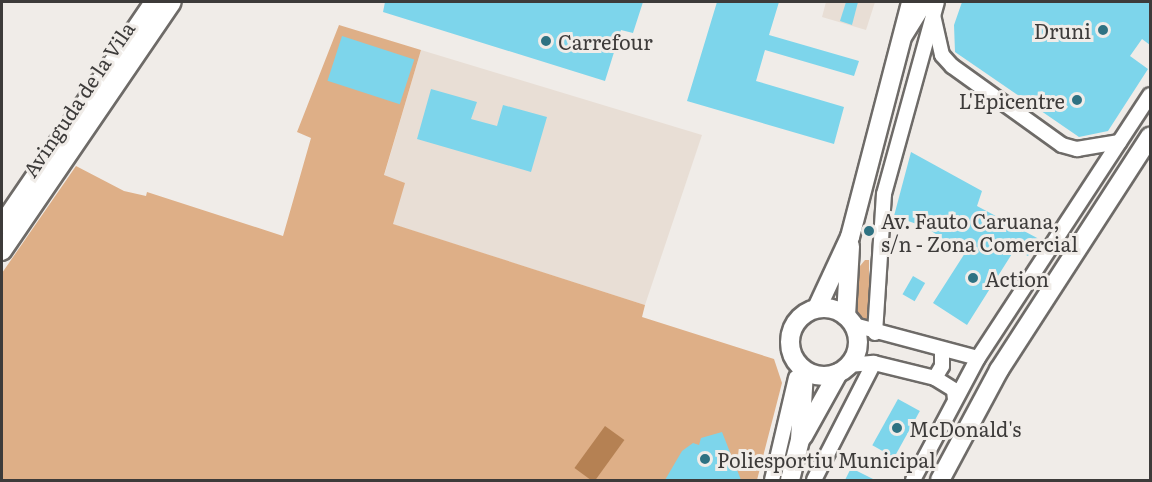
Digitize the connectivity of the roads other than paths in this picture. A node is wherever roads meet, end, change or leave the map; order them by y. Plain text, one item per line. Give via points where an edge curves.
1 (154, 2) edge
2 (172, 2) edge
3 (911, 2) edge
4 (932, 6) edge
5 (899, 45) junction
6 (1148, 101) edge
7 (1150, 137) edge
8 (1119, 142) junction
9 (2, 225) edge
10 (850, 237) junction
11 (2, 251) edge
12 (817, 308) junction
13 (850, 320) junction
14 (875, 333) junction
15 (942, 349) junction
16 (978, 358) junction
17 (874, 363) junction
18 (801, 367) junction
19 (844, 369) junction
20 (934, 378) junction
21 (955, 399) junction
22 (801, 440) junction
23 (772, 480) edge
24 (790, 480) edge
25 (814, 480) edge
26 (912, 480) edge
27 (940, 480) edge

1 - 9 street, Avinguda de la Vila
2 - 11 street, Avinguda de la Vila
3 - 5 street
4 - 5 street
4 - 8 street via 942,55 1000,102 1071,149
4 - 14 street via 884,194
5 - 10 street
6 - 8 street
7 - 27 street via 999,370
8 - 16 street
10 - 12 street
10 - 13 street
12 - 13 street via 832,308
12 - 18 street via 799,318 791,332 790,348
13 - 14 street
13 - 19 street via 858,340
14 - 15 street
15 - 16 street
15 - 20 street via 942,366
16 - 21 street
17 - 19 street
17 - 20 street
17 - 25 street
18 - 19 street via 821,376
18 - 22 street
18 - 23 street
19 - 22 street
20 - 21 street via 954,390
21 - 26 street
22 - 24 street

